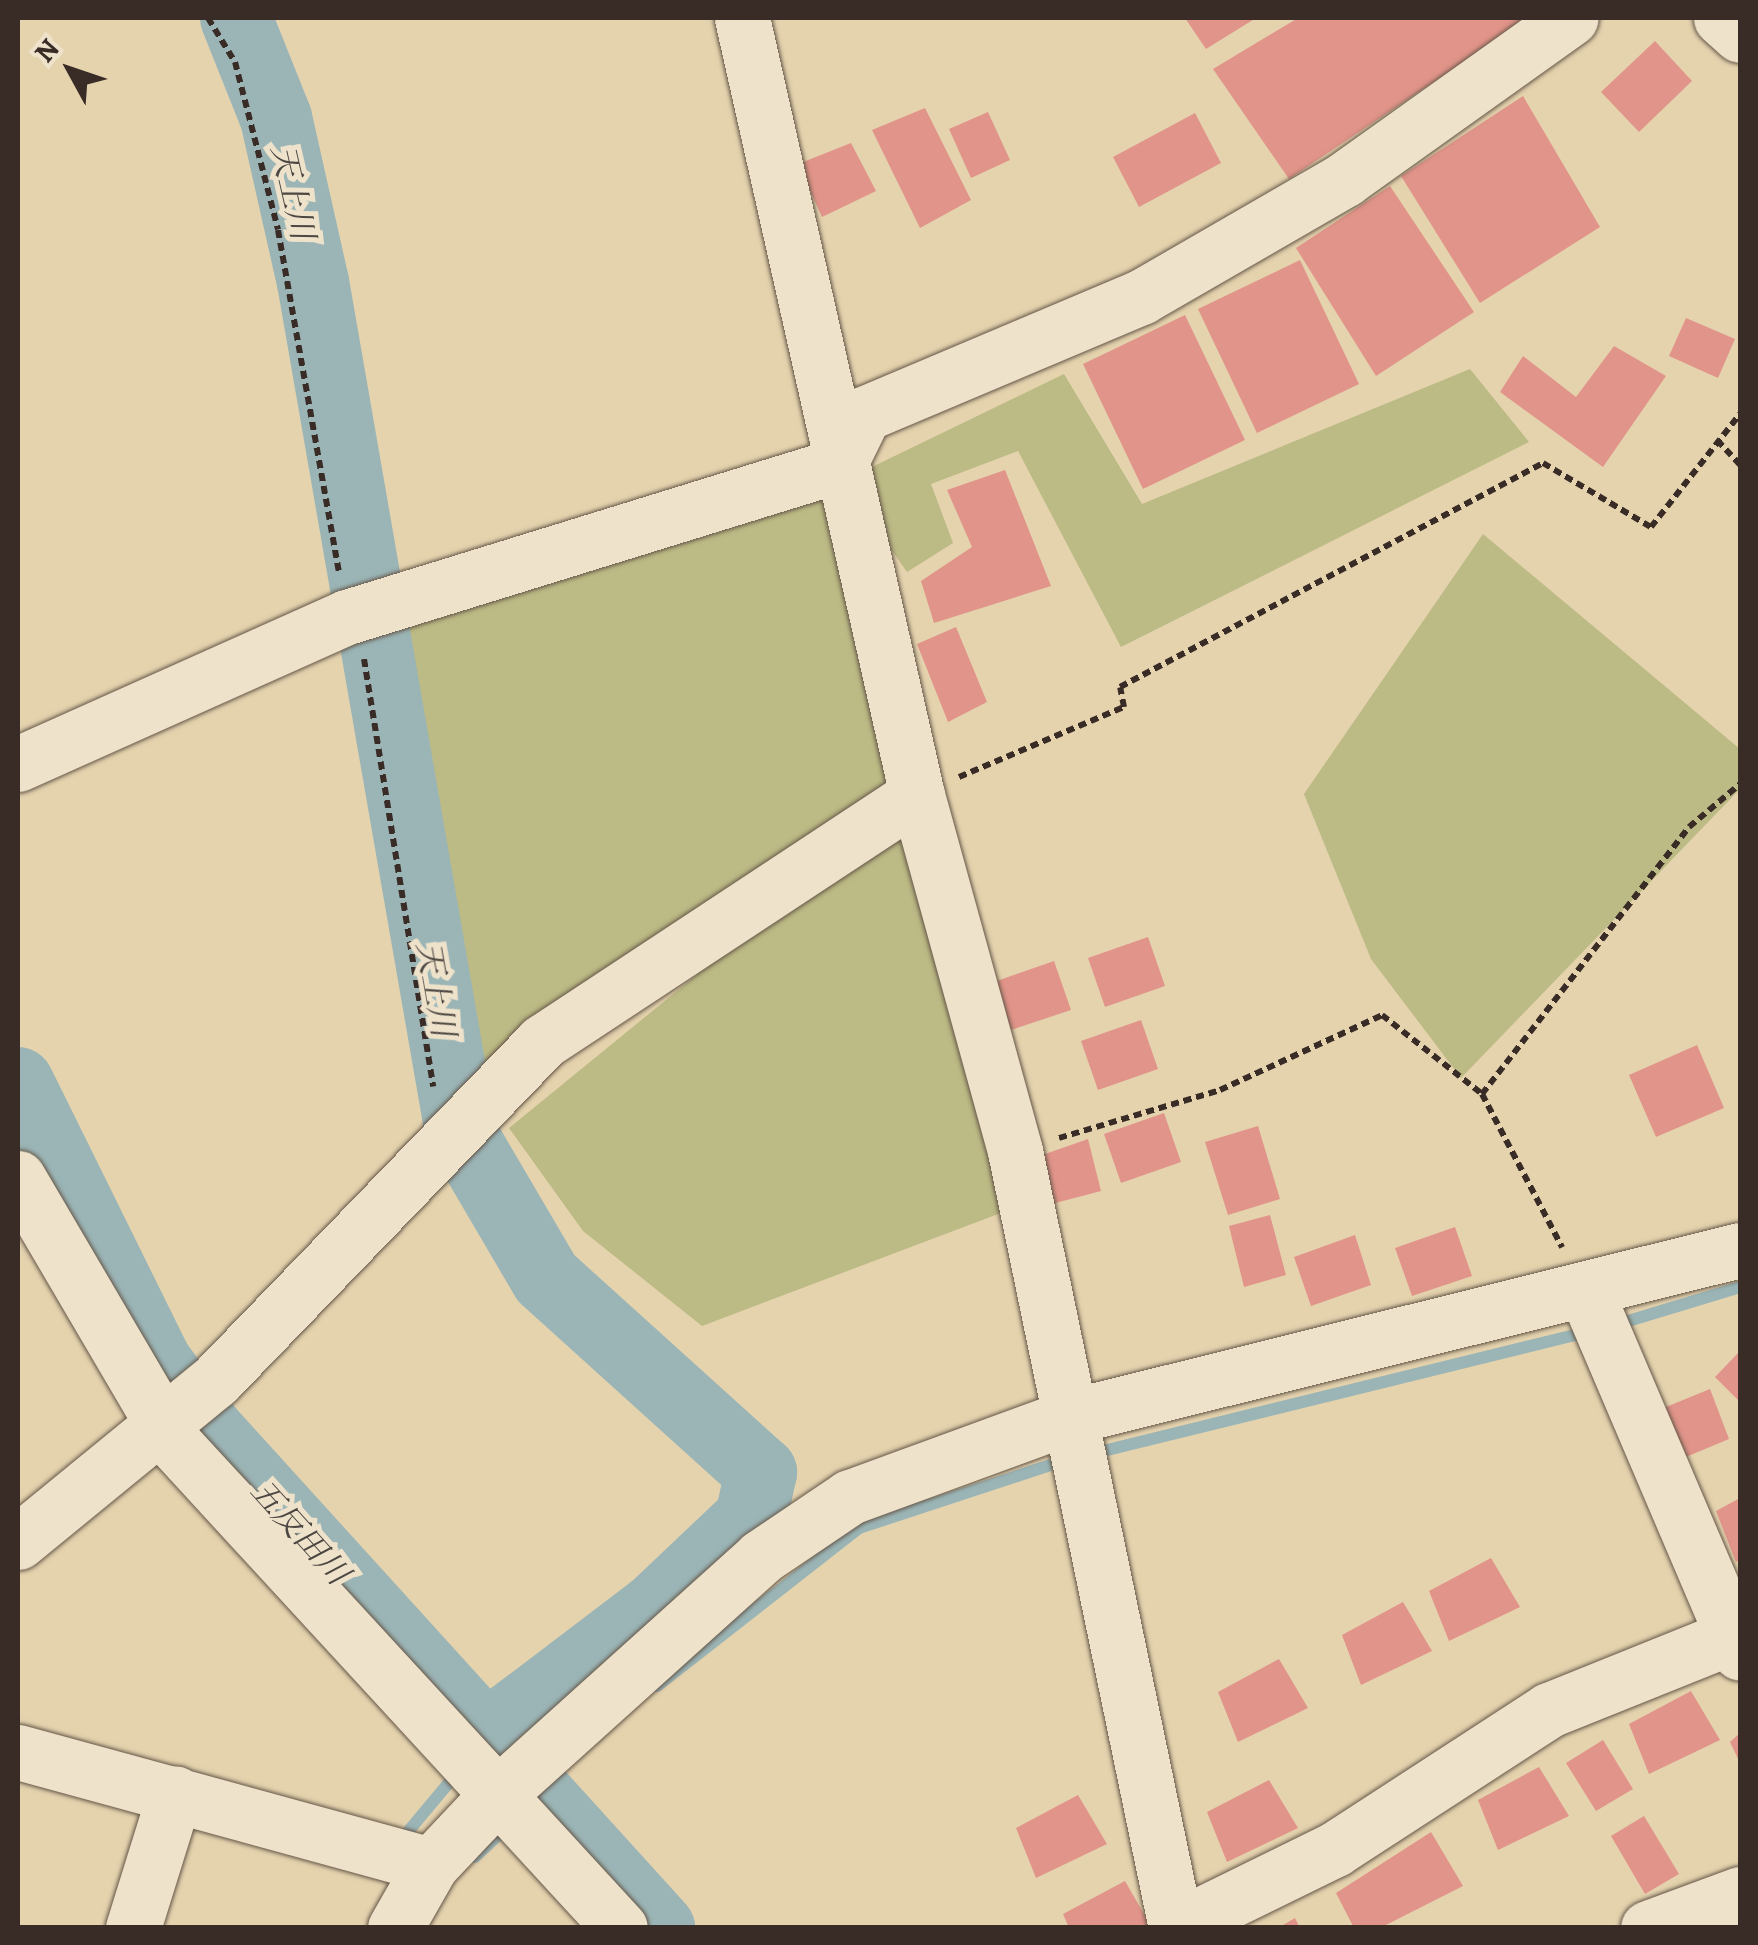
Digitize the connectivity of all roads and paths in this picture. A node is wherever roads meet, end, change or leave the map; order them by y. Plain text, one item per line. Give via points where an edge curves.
1 (742, 18) edge
2 (1570, 18) edge
3 (1721, 18) edge
4 (1740, 35) edge
5 (1740, 414) edge
6 (1716, 440) junction
7 (840, 465) junction
8 (1740, 465) edge
9 (18, 764) edge
10 (1740, 784) edge
11 (917, 795) junction
12 (1482, 1094) junction
13 (1015, 1151) junction
14 (18, 1178) edge
15 (1740, 1250) edge
16 (1600, 1319) junction
17 (178, 1409) junction
18 (1077, 1444) junction
19 (18, 1542) edge
20 (1736, 1645) edge
21 (18, 1752) edge
22 (509, 1779) junction
23 (175, 1794) junction
24 (431, 1866) junction
25 (1740, 1894) edge
26 (1176, 1927) edge
27 (133, 1928) edge
28 (395, 1928) edge
29 (620, 1928) edge
30 (1648, 1928) edge

1 - 7 street
2 - 7 street via 1345,179 1141,297 864,414
3 - 4 street
5 - 6 path
6 - 8 path
6 - 11 path via 1651,526 1543,463 1120,687 1124,707
7 - 9 street via 368,610
7 - 11 street
10 - 12 path via 1689,827
11 - 13 street
11 - 17 street via 542,1042
12 - 13 path via 1382,1014 1220,1090
12 - 16 path
13 - 18 street
14 - 17 street
15 - 16 street
16 - 18 street
16 - 20 street
17 - 19 street
17 - 22 street via 449,1742
18 - 22 street via 899,1472 802,1526
18 - 26 street
20 - 26 street via 1548,1710 1335,1850
21 - 23 street
22 - 24 street
22 - 29 street
23 - 24 street
23 - 27 street
24 - 28 street
25 - 30 street

